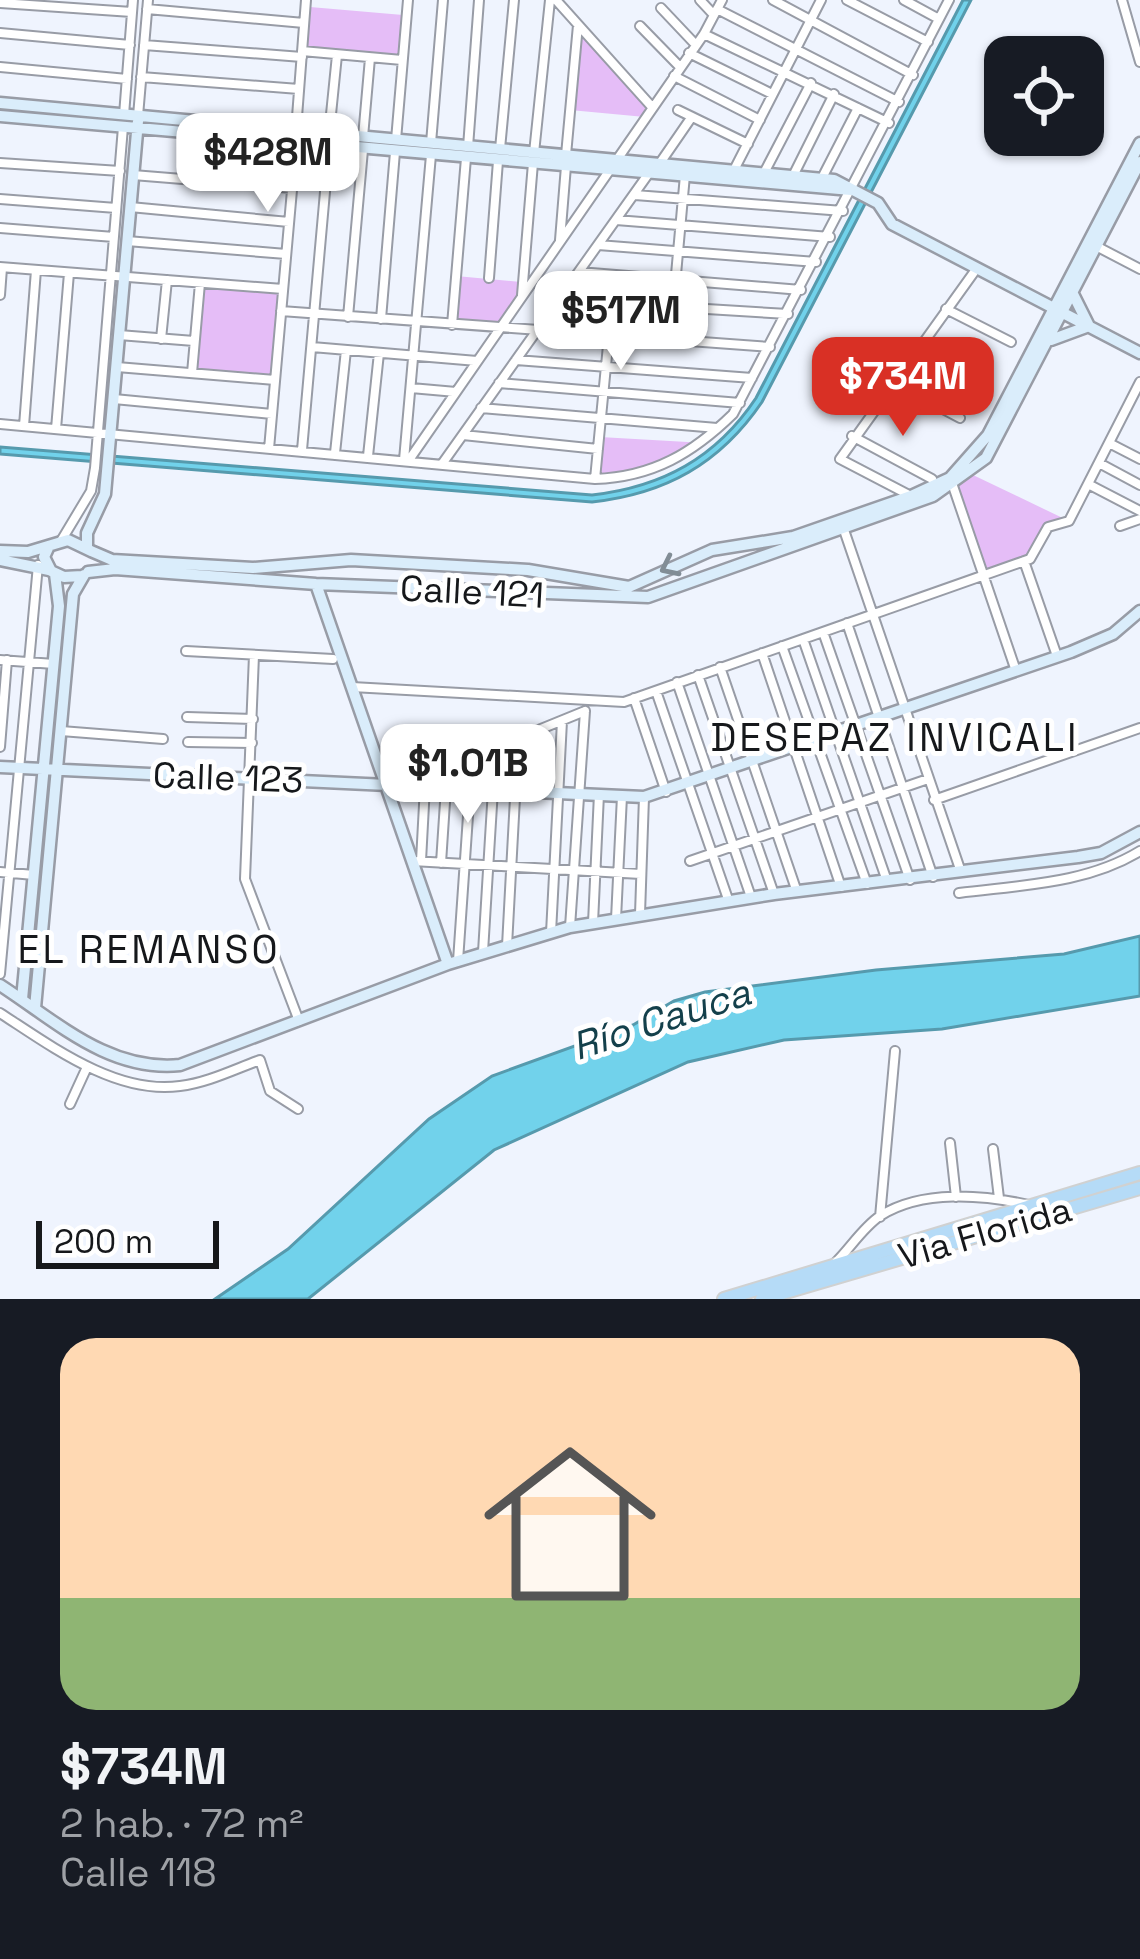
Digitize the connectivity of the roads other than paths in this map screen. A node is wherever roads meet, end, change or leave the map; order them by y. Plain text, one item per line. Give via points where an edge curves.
1 (133, 0) edge
2 (306, 0) edge
3 (408, 0) edge
4 (443, 0) edge
5 (479, 0) edge
6 (514, 0) edge
7 (553, 0) edge
8 (700, 0) edge
9 (773, 0) edge
10 (820, 0) edge
11 (848, 0) edge
12 (904, 0) edge
13 (949, 0) edge
14 (1122, 0) edge
15 (0, 2) edge
16 (148, 4) edge
17 (661, 8) dead end
18 (718, 8) edge
19 (132, 12) junction
20 (940, 19) junction
21 (811, 20) junction
22 (304, 22) junction
23 (578, 25) junction
24 (640, 26) dead end
25 (0, 33) edge
26 (704, 34) junction
27 (928, 42) junction
28 (130, 45) junction
29 (144, 45) junction
30 (693, 49) junction
31 (795, 51) junction
32 (302, 54) junction
33 (337, 55) junction
34 (370, 58) junction
35 (402, 60) junction
36 (1140, 62) edge
37 (0, 67) edge
38 (785, 69) junction
39 (677, 71) junction
40 (913, 75) junction
41 (141, 77) junction
42 (127, 80) junction
43 (811, 83) junction
44 (299, 89) junction
45 (772, 94) junction
46 (834, 94) junction
47 (899, 102) junction
48 (0, 104) edge
49 (652, 107) junction
50 (858, 108) junction
51 (678, 110) dead end
52 (0, 116) edge
53 (691, 118) junction
54 (760, 120) junction
55 (131, 122) junction
56 (889, 124) junction
57 (296, 138) junction
58 (329, 141) junction
59 (1140, 143) edge
60 (363, 144) junction
61 (748, 144) junction
62 (396, 146) junction
63 (431, 149) junction
64 (467, 152) junction
65 (499, 155) junction
66 (534, 158) junction
67 (566, 160) junction
68 (1140, 162) edge
69 (660, 163) junction
70 (0, 164) edge
71 (613, 164) junction
72 (734, 170) junction
73 (120, 171) junction
74 (650, 172) junction
75 (764, 173) junction
76 (685, 175) junction
77 (133, 176) junction
78 (793, 176) junction
79 (822, 178) junction
80 (292, 188) junction
81 (856, 191) junction
82 (634, 195) junction
83 (0, 199) edge
84 (682, 200) junction
85 (123, 208) junction
86 (843, 211) junction
87 (616, 220) junction
88 (289, 222) junction
89 (680, 227) junction
90 (0, 228) edge
91 (830, 237) junction
92 (121, 239) junction
93 (560, 241) junction
94 (598, 245) junction
95 (1096, 245) junction
96 (678, 252) junction
97 (286, 254) junction
98 (816, 262) junction
99 (1, 267) edge
100 (977, 268) junction
101 (1140, 269) edge
102 (36, 270) junction
103 (579, 272) junction
104 (68, 273) junction
105 (117, 276) junction
106 (489, 278) dead end
107 (166, 280) junction
108 (676, 281) junction
109 (200, 283) junction
110 (283, 289) junction
111 (800, 290) junction
112 (1073, 292) junction
113 (0, 295) edge
114 (522, 297) junction
115 (674, 308) junction
116 (946, 309) junction
117 (1058, 310) junction
118 (281, 311) junction
119 (315, 314) junction
120 (788, 314) junction
121 (348, 316) junction
122 (381, 319) junction
123 (417, 322) junction
124 (452, 325) junction
125 (1089, 326) junction
126 (501, 329) junction
127 (538, 329) junction
128 (119, 335) junction
129 (609, 335) junction
130 (161, 339) junction
131 (194, 341) junction
132 (670, 341) junction
133 (1012, 342) dead end
134 (312, 347) junction
135 (770, 347) junction
136 (1045, 347) junction
137 (346, 350) junction
138 (379, 352) junction
139 (1140, 352) edge
140 (414, 356) junction
141 (516, 360) junction
142 (477, 361) junction
143 (607, 366) junction
144 (117, 367) junction
145 (192, 373) junction
146 (752, 378) junction
147 (275, 380) junction
148 (892, 382) junction
149 (1140, 382) edge
150 (499, 383) junction
151 (411, 388) junction
152 (456, 392) junction
153 (606, 394) junction
154 (114, 399) junction
155 (1130, 402) junction
156 (740, 403) junction
157 (1140, 407) edge
158 (482, 408) junction
159 (272, 414) junction
160 (960, 418) dead end
161 (603, 419) junction
162 (0, 424) edge
163 (24, 426) junction
164 (718, 428) junction
165 (56, 429) junction
166 (104, 433) junction
167 (463, 434) junction
168 (852, 436) junction
169 (1109, 443) junction
170 (269, 448) junction
171 (598, 449) junction
172 (302, 451) junction
173 (335, 453) junction
174 (368, 456) junction
175 (1140, 459) edge
176 (406, 461) junction
177 (1099, 463) junction
178 (441, 465) junction
179 (102, 468) junction
180 (596, 479) junction
181 (932, 479) dead end
182 (1088, 484) junction
183 (1140, 485) edge
184 (953, 486) junction
185 (911, 496) junction
186 (1140, 515) edge
187 (843, 526) junction
188 (1120, 526) dead end
189 (55, 543) junction
190 (718, 548) junction
191 (89, 549) junction
192 (0, 555) edge
193 (1027, 560) junction
194 (38, 563) junction
195 (443, 567) junction
196 (53, 573) junction
197 (86, 573) junction
198 (722, 573) junction
199 (984, 575) junction
200 (316, 584) junction
201 (442, 590) junction
202 (1140, 611) edge
203 (873, 614) junction
204 (848, 623) junction
205 (823, 632) junction
206 (802, 639) junction
207 (782, 646) junction
208 (186, 651) dead end
209 (761, 653) junction
210 (254, 655) junction
211 (1057, 656) junction
212 (333, 659) dead end
213 (3, 660) edge
214 (28, 662) junction
215 (54, 664) junction
216 (720, 668) junction
217 (1016, 670) junction
218 (698, 675) junction
219 (677, 682) junction
220 (352, 688) junction
221 (656, 691) junction
222 (634, 698) junction
223 (589, 707) junction
224 (904, 710) junction
225 (187, 717) dead end
226 (878, 718) junction
227 (253, 719) junction
228 (562, 721) junction
229 (856, 725) junction
230 (1140, 728) edge
231 (59, 731) junction
232 (531, 733) dead end
233 (835, 733) junction
234 (815, 739) junction
235 (163, 740) dead end
236 (188, 742) dead end
237 (518, 742) dead end
238 (253, 743) junction
239 (0, 746) edge
240 (794, 747) junction
241 (51, 757) junction
242 (752, 763) junction
243 (0, 767) edge
244 (24, 769) junction
245 (731, 771) junction
246 (71, 773) junction
247 (49, 778) junction
248 (252, 778) junction
249 (710, 778) junction
250 (928, 779) junction
251 (385, 782) junction
252 (425, 784) junction
253 (689, 785) junction
254 (446, 786) junction
255 (470, 787) junction
256 (902, 788) junction
257 (493, 789) junction
258 (515, 790) junction
259 (559, 792) junction
260 (666, 792) junction
261 (580, 793) junction
262 (599, 794) junction
263 (622, 796) junction
264 (881, 796) junction
265 (644, 797) junction
266 (934, 800) junction
267 (860, 804) junction
268 (840, 811) junction
269 (819, 818) junction
270 (776, 832) junction
271 (1140, 832) edge
272 (756, 839) junction
273 (734, 846) junction
274 (1140, 851) edge
275 (713, 852) junction
276 (416, 861) junction
277 (690, 861) dead end
278 (441, 863) junction
279 (465, 865) junction
280 (487, 866) junction
281 (511, 868) junction
282 (554, 871) junction
283 (574, 871) junction
284 (596, 872) junction
285 (4, 873) edge
286 (619, 873) junction
287 (961, 873) junction
288 (641, 874) junction
289 (34, 875) junction
290 (933, 877) junction
291 (910, 880) junction
292 (888, 882) junction
293 (867, 884) junction
294 (841, 887) junction
295 (797, 892) junction
296 (959, 893) dead end
297 (774, 894) junction
298 (751, 897) junction
299 (729, 902) junction
300 (640, 914) junction
301 (616, 919) junction
302 (593, 923) junction
303 (570, 927) junction
304 (551, 932) junction
305 (507, 946) junction
306 (483, 954) junction
307 (453, 963) junction
308 (0, 974) edge
309 (31, 981) junction
310 (0, 985) edge
311 (29, 1004) junction
312 (0, 1013) edge
313 (299, 1022) junction
314 (35, 1036) junction
315 (896, 1051) dead end
316 (87, 1067) junction
317 (70, 1104) dead end
318 (298, 1109) dead end
319 (950, 1143) dead end
320 (993, 1149) dead end
321 (1140, 1173) edge
322 (1140, 1187) edge
323 (956, 1196) junction
324 (999, 1198) junction
325 (1032, 1206) junction
326 (880, 1216) junction
327 (833, 1265) junction
328 (724, 1299) edge
329 (762, 1299) edge

1 - 19 street
2 - 22 street
3 - 35 street
4 - 63 street
5 - 64 street
6 - 65 street
7 - 23 street
7 - 66 street
8 - 18 street
9 - 21 street
10 - 21 street
11 - 27 street
12 - 20 street
13 - 20 street
14 - 36 street
15 - 19 street
16 - 22 street
16 - 29 street
17 - 30 street
18 - 26 street
18 - 31 street
19 - 28 street
20 - 27 street
21 - 31 street
21 - 40 street
22 - 32 street
23 - 49 street
23 - 67 street
24 - 39 street
25 - 28 street
26 - 30 street
26 - 38 street
27 - 40 street
28 - 42 street
29 - 32 street
29 - 41 street
30 - 39 street
30 - 45 street
31 - 38 street
31 - 47 street
32 - 33 street
32 - 44 street
33 - 34 street
33 - 58 street
34 - 35 street
34 - 60 street
35 - 62 street
37 - 42 street
38 - 43 street
38 - 45 street
39 - 49 street
39 - 54 street
40 - 47 street
41 - 44 street
41 - 55 street
42 - 55 street
43 - 46 street
43 - 75 street
44 - 57 street
45 - 54 street
46 - 50 street
46 - 78 street
47 - 56 street
48 - 55 street
49 - 71 street
50 - 56 street
50 - 79 street
51 - 53 street
52 - 55 street
53 - 61 street
53 - 69 street
54 - 61 street
55 - 57 street
55 - 73 street
55 - 77 street
56 - 81 street
57 - 58 street
57 - 80 street
58 - 60 street
58 - 119 street
59 - 117 street
60 - 62 street
60 - 121 street
61 - 72 street
62 - 63 street
62 - 122 street
63 - 64 street
63 - 123 street
64 - 65 street
64 - 124 street
65 - 66 street
65 - 106 street
66 - 67 street
66 - 114 street
67 - 71 street
67 - 93 street
68 - 95 street
69 - 71 street
69 - 72 street
70 - 73 street
71 - 74 street
71 - 93 street
72 - 75 street
73 - 85 street
74 - 76 street
74 - 82 street
75 - 78 street
76 - 81 street
76 - 84 street
77 - 80 street
77 - 85 street
78 - 79 street
79 - 81 street
80 - 88 street
81 - 86 street
81 - 100 street via 878,203 892,224
82 - 84 street
82 - 87 street
83 - 85 street
84 - 86 street
84 - 89 street
85 - 88 street
85 - 92 street
86 - 91 street
87 - 89 street
87 - 94 street
88 - 97 street
89 - 91 street
89 - 96 street
90 - 92 street
91 - 98 street
92 - 97 street
92 - 105 street
93 - 114 street
94 - 96 street
94 - 103 street
95 - 101 street
95 - 112 street
96 - 98 street
96 - 108 street
97 - 110 street
98 - 111 street
99 - 102 street
99 - 113 street
100 - 116 street
100 - 117 street
102 - 104 street
102 - 163 street
103 - 108 street
103 - 127 street
104 - 105 street
104 - 165 street
105 - 107 street
105 - 128 street
105 - 166 street
107 - 109 street
107 - 130 street
108 - 111 street
108 - 115 street
109 - 110 street
109 - 131 street
110 - 118 street
111 - 120 street
112 - 117 street
112 - 125 street
114 - 126 street
115 - 120 street
115 - 132 street
116 - 133 street
116 - 148 street
117 - 125 street
117 - 136 street
117 - 185 street via 977,451 950,478
118 - 119 street
118 - 147 street
119 - 121 street
119 - 134 street
120 - 135 street
121 - 122 street
122 - 123 street
123 - 124 street
123 - 140 street
124 - 126 street
125 - 136 street via 1060,333
125 - 139 street
126 - 127 street
126 - 142 street
127 - 129 street
127 - 141 street
128 - 130 street
128 - 144 street
129 - 132 street
129 - 143 street
130 - 131 street
131 - 145 street
132 - 135 street
134 - 137 street
134 - 172 street
135 - 146 street
136 - 184 street via 986,458
137 - 138 street
137 - 173 street
138 - 140 street
138 - 174 street
140 - 142 street
140 - 151 street
141 - 143 street
141 - 150 street
142 - 152 street
143 - 146 street
143 - 153 street
144 - 145 street
144 - 154 street
145 - 147 street
146 - 156 street
147 - 159 street
148 - 160 street
148 - 168 street
149 - 155 street
150 - 153 street
150 - 158 street
151 - 152 street
151 - 176 street
152 - 176 street
153 - 156 street
153 - 161 street
154 - 159 street
154 - 166 street
155 - 157 street
155 - 169 street
156 - 164 street
158 - 161 street
158 - 167 street
159 - 170 street
161 - 164 street
161 - 171 street
162 - 163 street
163 - 165 street
164 - 180 street via 656,469
165 - 166 street
166 - 170 street
166 - 179 street
167 - 171 street
167 - 178 street
168 - 181 street
168 - 185 street via 840,459
169 - 175 street
169 - 177 street
170 - 172 street
171 - 180 street
172 - 173 street
173 - 174 street
174 - 176 street
176 - 178 street
177 - 182 street
177 - 183 street
178 - 180 street
179 - 189 street
179 - 191 street
182 - 186 street
182 - 193 street via 1069,521 1048,527
184 - 187 street
184 - 199 street
185 - 187 street
186 - 188 street
187 - 190 street, Calle 121
187 - 198 street, Calle 121
187 - 203 street
189 - 191 street, Calle 121
189 - 192 street
189 - 196 street via 44,560
190 -> 195 street, Calle 121 via 629,587 528,570
190 - 198 street via 728,557
191 - 195 street, Calle 121 via 120,560 253,568 337,560
191 - 197 street
192 - 194 street
193 - 199 street
193 - 211 street
194 - 196 street
194 - 214 street
195 - 201 street via 433,578
196 - 197 street, Calle 121
196 - 215 street via 60,591
197 - 200 street, Calle 121
197 - 231 street via 74,590
198 - 201 street, Calle 121 via 649,597
199 - 203 street
199 - 217 street
200 - 201 street, Calle 121
200 - 220 street
202 - 211 street, Calle 123 via 1112,634
203 - 204 street
203 - 224 street
204 - 205 street
204 - 226 street
205 - 206 street
205 - 229 street
206 - 207 street
206 - 233 street
207 - 209 street
207 - 234 street
208 - 210 street
209 - 216 street
209 - 240 street
210 - 212 street
210 - 227 street
211 - 217 street, Calle 123
213 - 214 street
213 - 239 street
214 - 215 street
214 - 244 street
215 - 241 street
216 - 218 street
216 - 242 street
217 - 224 street, Calle 123
218 - 219 street
218 - 245 street
219 - 221 street
219 - 249 street
220 - 223 street
220 - 251 street
221 - 222 street
221 - 253 street
222 - 223 street
222 - 260 street
223 - 228 street
223 - 261 street
224 - 226 street, Calle 123
224 - 250 street
225 - 227 street
226 - 229 street, Calle 123
226 - 256 street
227 - 238 street
228 - 232 street
228 - 259 street
229 - 233 street, Calle 123
229 - 264 street
230 - 266 street
231 - 235 street
231 - 241 street
233 - 234 street, Calle 123
233 - 267 street
234 - 240 street, Calle 123
234 - 268 street
236 - 238 street
237 - 258 street
238 - 248 street
240 - 242 street, Calle 123
240 - 269 street
241 - 244 street
241 - 246 street
241 - 247 street
242 - 245 street, Calle 123
242 - 270 street
243 - 244 street
244 - 247 street
244 - 285 street
245 - 249 street, Calle 123
245 - 272 street
246 - 247 street
246 - 248 street, Calle 123
247 - 289 street
247 - 309 street
248 - 251 street, Calle 123
248 - 313 street via 245,879
249 - 253 street, Calle 123
249 - 273 street
250 - 256 street
250 - 266 street
251 - 252 street, Calle 123
251 - 276 street
252 - 254 street, Calle 123
252 - 276 street
253 - 260 street, Calle 123
253 - 275 street
254 - 255 street, Calle 123
254 - 278 street
255 - 257 street, Calle 123
255 - 279 street
256 - 264 street
256 - 290 street
257 - 258 street, Calle 123
257 - 280 street
258 - 259 street, Calle 123
258 - 281 street
259 - 261 street, Calle 123
259 - 282 street
260 - 265 street, Calle 123
261 - 262 street, Calle 123
261 - 283 street
262 - 263 street, Calle 123
262 - 284 street
263 - 265 street, Calle 123
263 - 286 street
264 - 267 street
264 - 291 street
265 - 288 street
266 - 287 street
267 - 268 street
267 - 292 street
268 - 269 street
268 - 293 street
269 - 270 street
269 - 294 street
270 - 272 street
270 - 295 street
271 - 287 street via 1101,853
272 - 273 street
272 - 297 street
273 - 275 street
273 - 298 street
274 - 296 street via 1071,879
275 - 277 street
275 - 299 street
276 - 278 street
276 - 307 street
278 - 279 street
279 - 280 street
279 - 307 street
280 - 281 street
280 - 306 street
281 - 282 street
281 - 305 street
282 - 283 street
282 - 304 street
283 - 284 street
283 - 303 street
284 - 286 street
284 - 302 street
285 - 289 street
285 - 308 street
286 - 288 street
286 - 301 street
287 - 290 street
288 - 300 street
289 - 309 street
290 - 291 street
291 - 292 street
292 - 293 street
293 - 294 street
294 - 295 street
295 - 297 street
297 - 298 street
298 - 299 street
299 - 300 street
300 - 301 street
301 - 302 street
302 - 303 street
303 - 304 street
304 - 305 street
305 - 306 street
306 - 307 street
307 - 313 street
309 - 311 street
310 - 311 street
311 - 313 street via 112,1057 147,1066 193,1062
311 - 314 street
312 - 314 street
314 - 316 street
315 - 326 street
316 - 317 street
316 - 318 street via 170,1087 260,1060 270,1091
319 - 323 street
320 - 324 street
321 - 325 main road
322 - 329 main road, Via Florida
323 - 324 street
323 - 326 street
324 - 325 street
325 - 327 main road
326 - 327 street
327 - 328 main road

